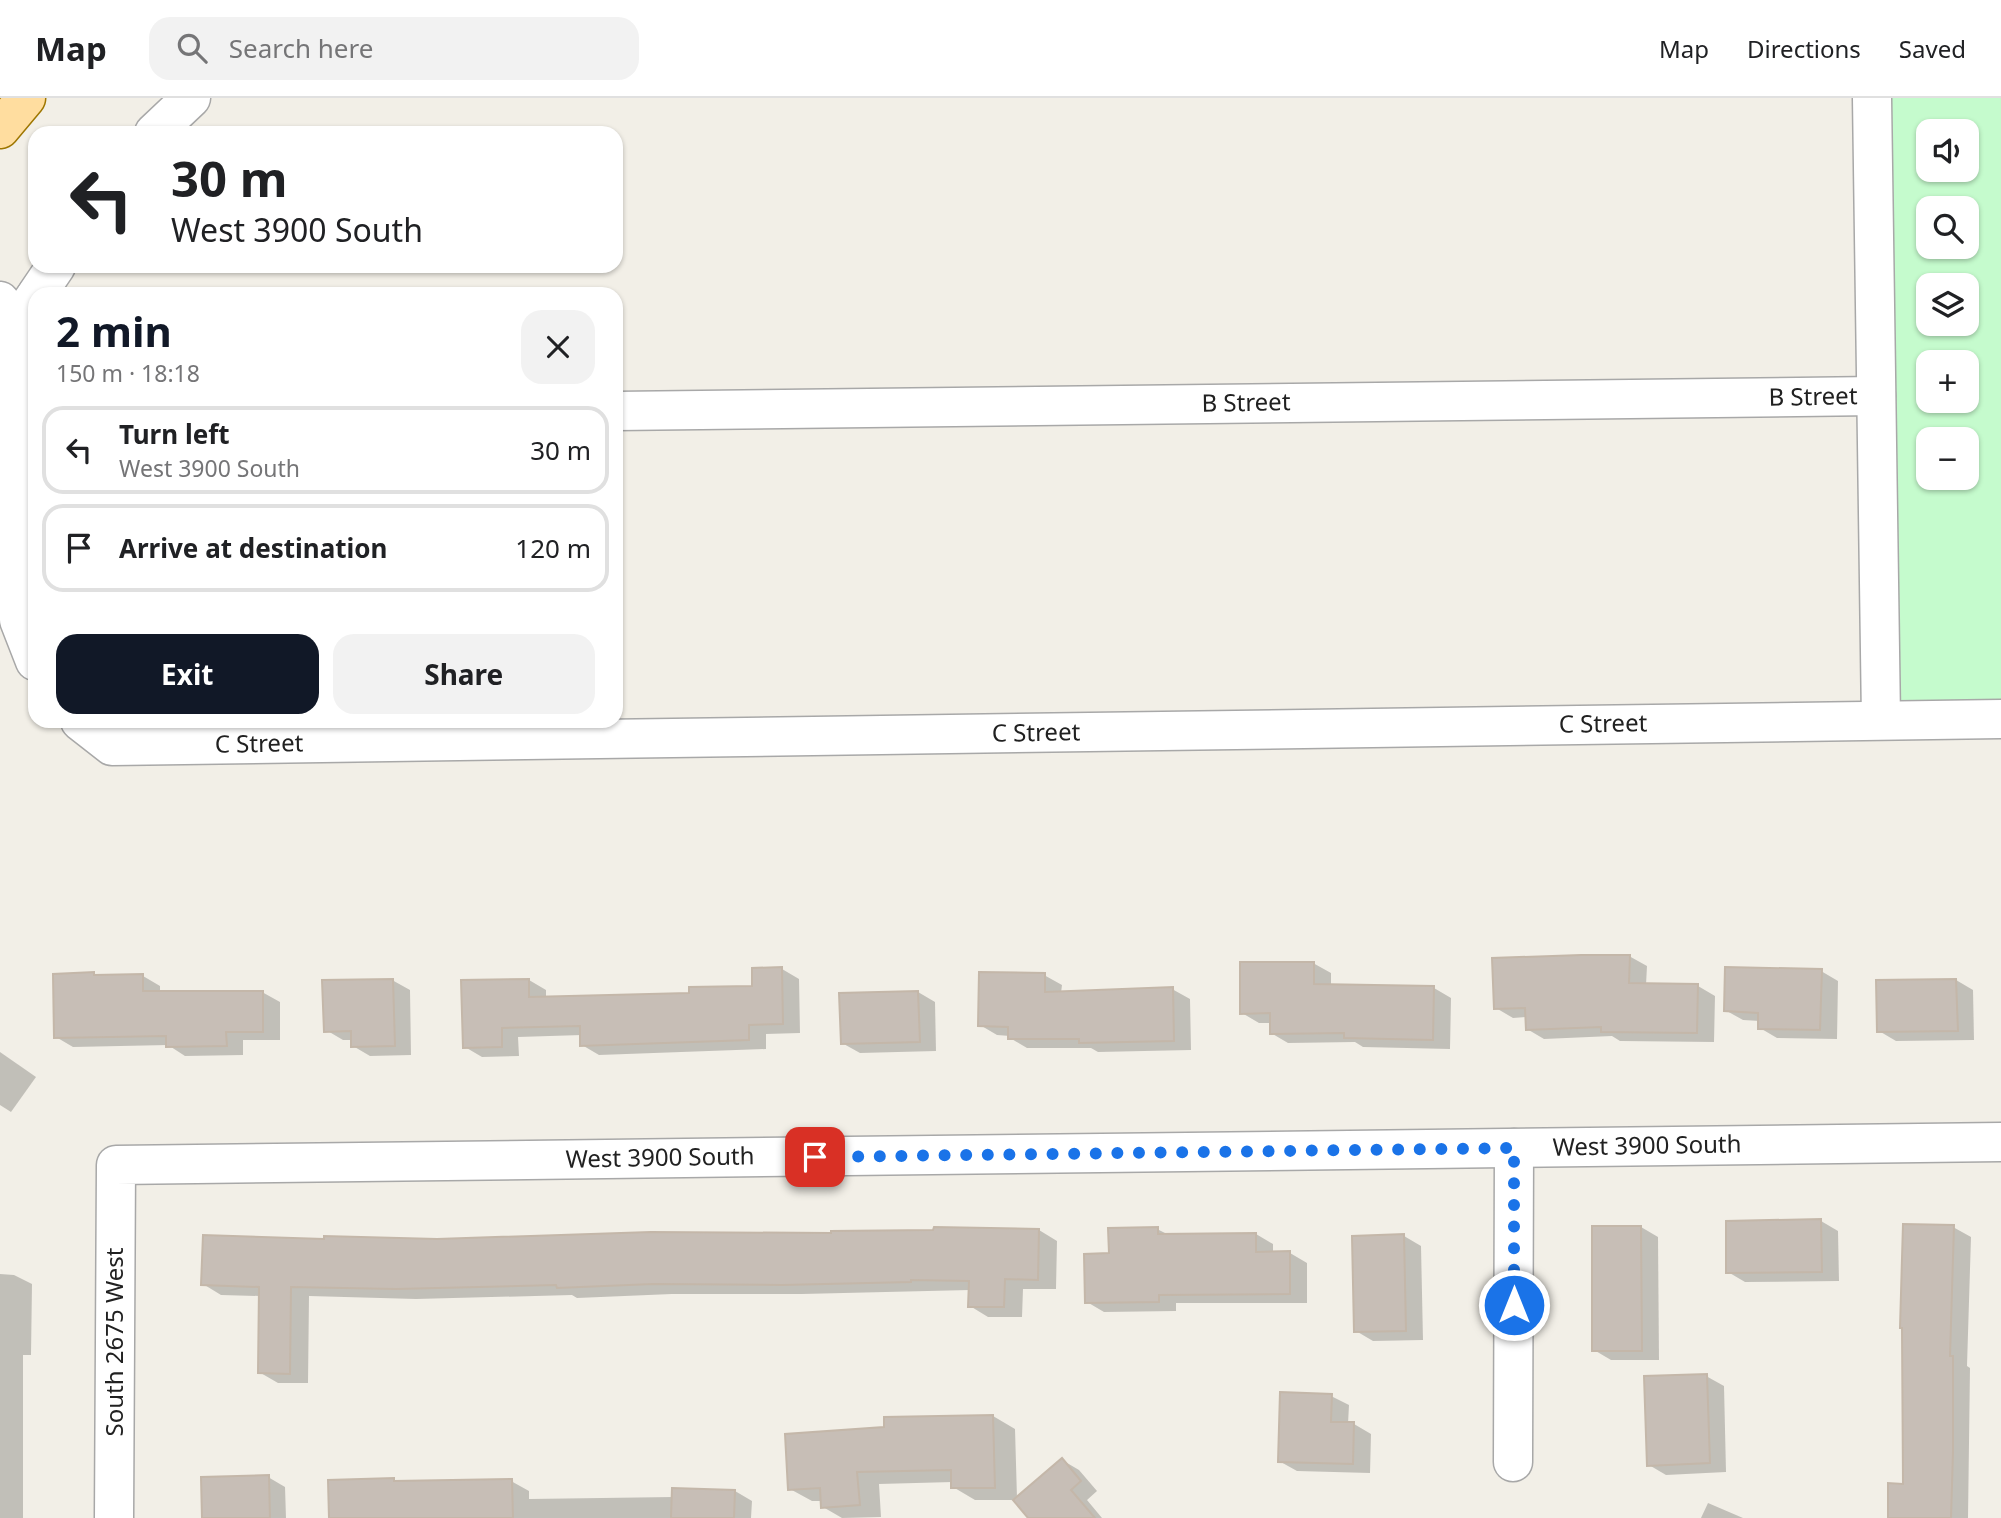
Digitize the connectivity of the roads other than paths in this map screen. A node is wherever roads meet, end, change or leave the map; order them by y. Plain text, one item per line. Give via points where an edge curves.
1 (26, 98) edge
2 (191, 98) edge
3 (1872, 98) edge
4 (162, 126) edge
5 (0, 129) edge
6 (25, 311) edge
7 (1876, 396) junction
8 (623, 411) edge
9 (28, 643) edge
10 (2001, 719) edge
11 (1881, 720) junction
12 (89, 728) edge
13 (2001, 1142) edge
14 (1514, 1148) junction
15 (116, 1165) joint
16 (1513, 1462) dead end
17 (114, 1518) edge

1 - 5 main road
2 - 4 street
3 - 7 street
6 - 9 street via 19,620
7 - 8 street, B Street
7 - 11 street
10 - 11 street, C Street
11 - 12 street, C Street via 112,746
13 - 14 street, West 3900 South
14 - 15 street, West 3900 South
14 - 16 street
15 - 17 street, South 2675 West

